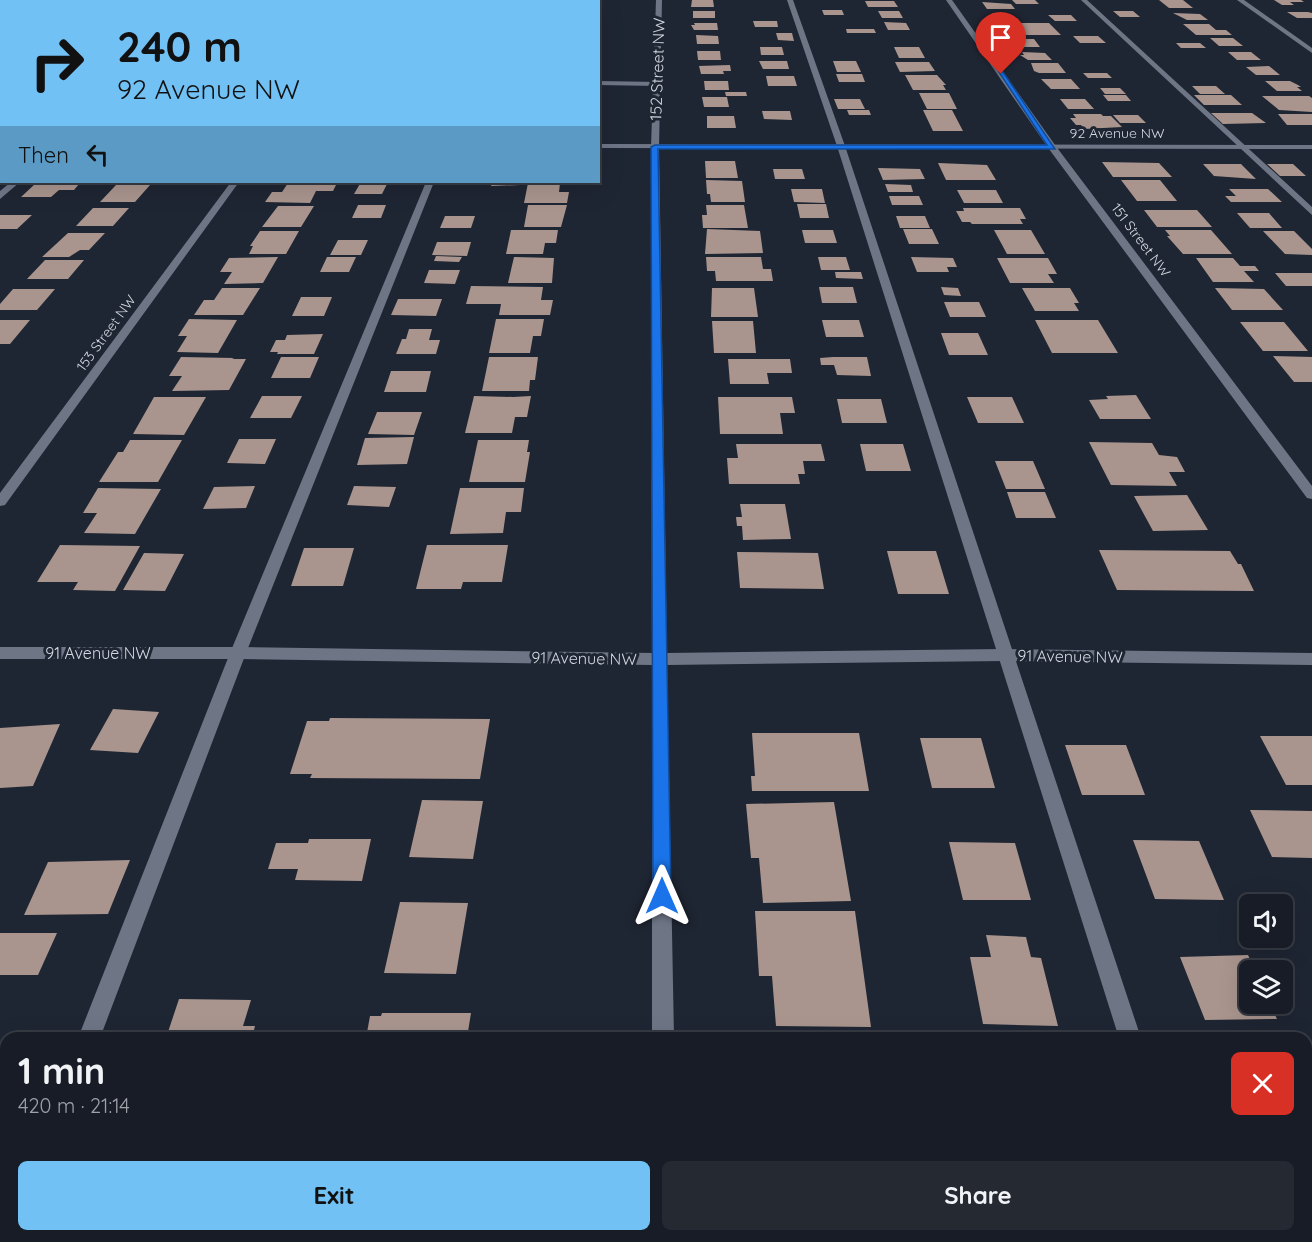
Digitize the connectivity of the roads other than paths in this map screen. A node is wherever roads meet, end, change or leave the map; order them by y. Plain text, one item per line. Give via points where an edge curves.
1 (659, 0) edge
2 (790, 0) edge
3 (950, 0) edge
4 (1084, 0) edge
5 (1240, 0) edge
6 (1312, 51) edge
7 (600, 83) edge
8 (658, 84) junction
9 (600, 146) edge
10 (842, 146) junction
11 (655, 147) junction
12 (1052, 147) junction
13 (1243, 147) junction
14 (1312, 147) edge
15 (15, 183) edge
16 (234, 183) edge
17 (430, 183) edge
18 (0, 196) edge
19 (1312, 212) edge
20 (1312, 495) edge
21 (0, 502) edge
22 (0, 653) edge
23 (238, 653) junction
24 (1004, 655) junction
25 (660, 659) junction
26 (1312, 659) edge
27 (91, 1032) edge
28 (663, 1032) edge
29 (1128, 1032) edge

1 - 8 street, 152 Street NW
2 - 10 street
3 - 12 street, 151 Street NW
4 - 13 street
5 - 6 street
7 - 8 street
8 - 11 street, 152 Street NW
9 - 11 street, 92 Avenue NW
10 - 11 street, 92 Avenue NW
10 - 12 street, 92 Avenue NW
10 - 24 street
11 - 25 street, 152 Street NW
12 - 13 street, 92 Avenue NW
12 - 20 street, 151 Street NW
13 - 14 street, 92 Avenue NW
13 - 19 street
15 - 18 street
16 - 21 street, 153 Street NW
17 - 23 street
22 - 23 street, 91 Avenue NW
23 - 25 street, 91 Avenue NW
23 - 27 street
24 - 25 street, 91 Avenue NW
24 - 26 street, 91 Avenue NW
24 - 29 street
25 - 28 street, 152 Street NW

